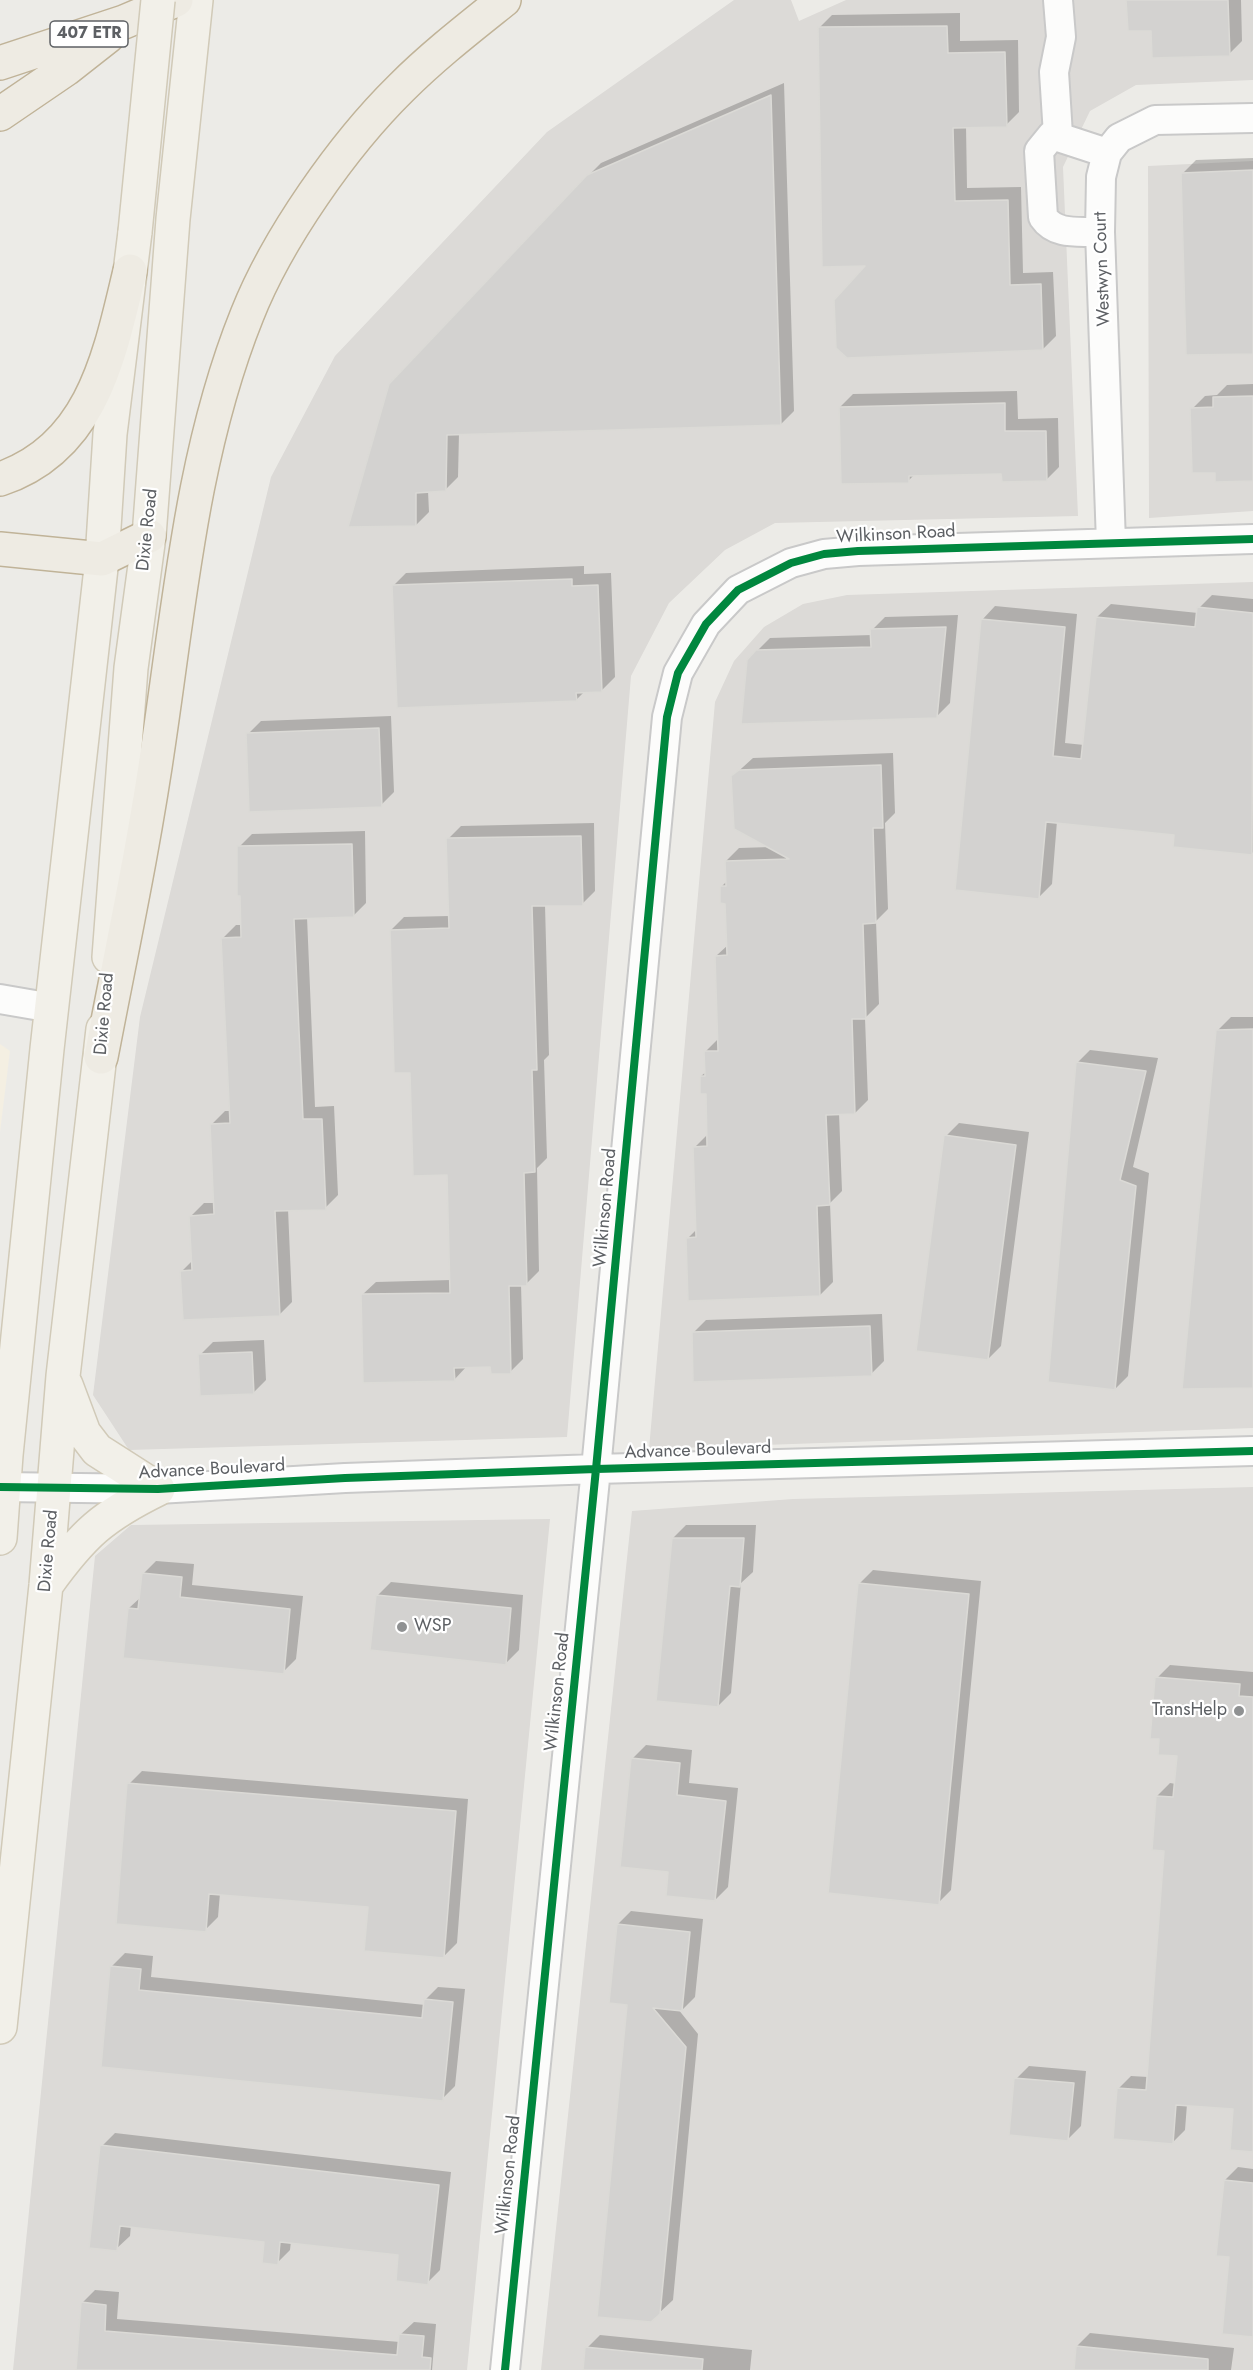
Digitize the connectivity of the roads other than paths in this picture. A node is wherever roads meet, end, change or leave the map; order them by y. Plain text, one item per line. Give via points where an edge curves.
1 (158, 0) edge
2 (176, 0) edge
3 (196, 0) edge
4 (504, 0) edge
5 (1058, 0) edge
6 (124, 22) junction
7 (0, 63) edge
8 (0, 114) edge
9 (1253, 118) edge
10 (1058, 135) junction
11 (1107, 153) junction
12 (1100, 232) junction
13 (130, 271) junction
14 (0, 479) edge
15 (148, 536) junction
16 (1253, 539) edge
17 (1111, 543) junction
18 (0, 549) edge
19 (102, 559) junction
20 (0, 999) edge
21 (52, 1008) junction
22 (101, 1057) junction
23 (63, 1376) junction
24 (8, 1388) edge
25 (1253, 1451) edge
26 (596, 1469) junction
27 (2, 1487) edge
28 (54, 1487) junction
29 (158, 1489) junction
30 (0, 1538) edge
31 (46, 1585) junction
32 (0, 2027) edge
33 (505, 2370) edge

1 - 13 main road, bridge
2 - 6 highway, 407 ETR
3 - 15 main road, Dixie Road via 173,219
4 - 22 highway via 400,89 357,137 282,246 247,314 216,410 193,509 152,793
5 - 10 street via 1061,37 1054,72
6 - 7 highway, 407 ETR
6 - 8 highway via 66,69
9 - 11 street via 1155,120 1119,138
10 - 11 street
10 - 12 street via 1046,139 1039,151 1043,217 1056,230
11 - 12 street, Westwyn Court via 1101,177
12 - 17 street, Westwyn Court
13 - 14 highway via 108,362 91,399 65,437 28,466
13 - 19 main road via 110,434
15 - 19 highway
15 - 22 main road, Dixie Road via 131,668
16 - 17 street, Wilkinson Road
17 - 26 street, Wilkinson Road via 858,551 790,563 738,590 706,624 678,673 667,717
18 - 19 highway
19 - 21 main road
20 - 21 street
21 - 24 main road
22 - 23 main road, Dixie Road
23 - 28 main road, Dixie Road
23 - 29 main road via 84,1433 97,1450
24 - 27 main road
25 - 26 street, Advance Boulevard
26 - 29 street, Advance Boulevard
26 - 33 street, Wilkinson Road
27 - 28 street, Advance Boulevard
27 - 30 main road
28 - 29 street, Advance Boulevard
28 - 31 main road, Dixie Road
29 - 31 main road via 118,1508 93,1527
31 - 32 main road, Dixie Road

